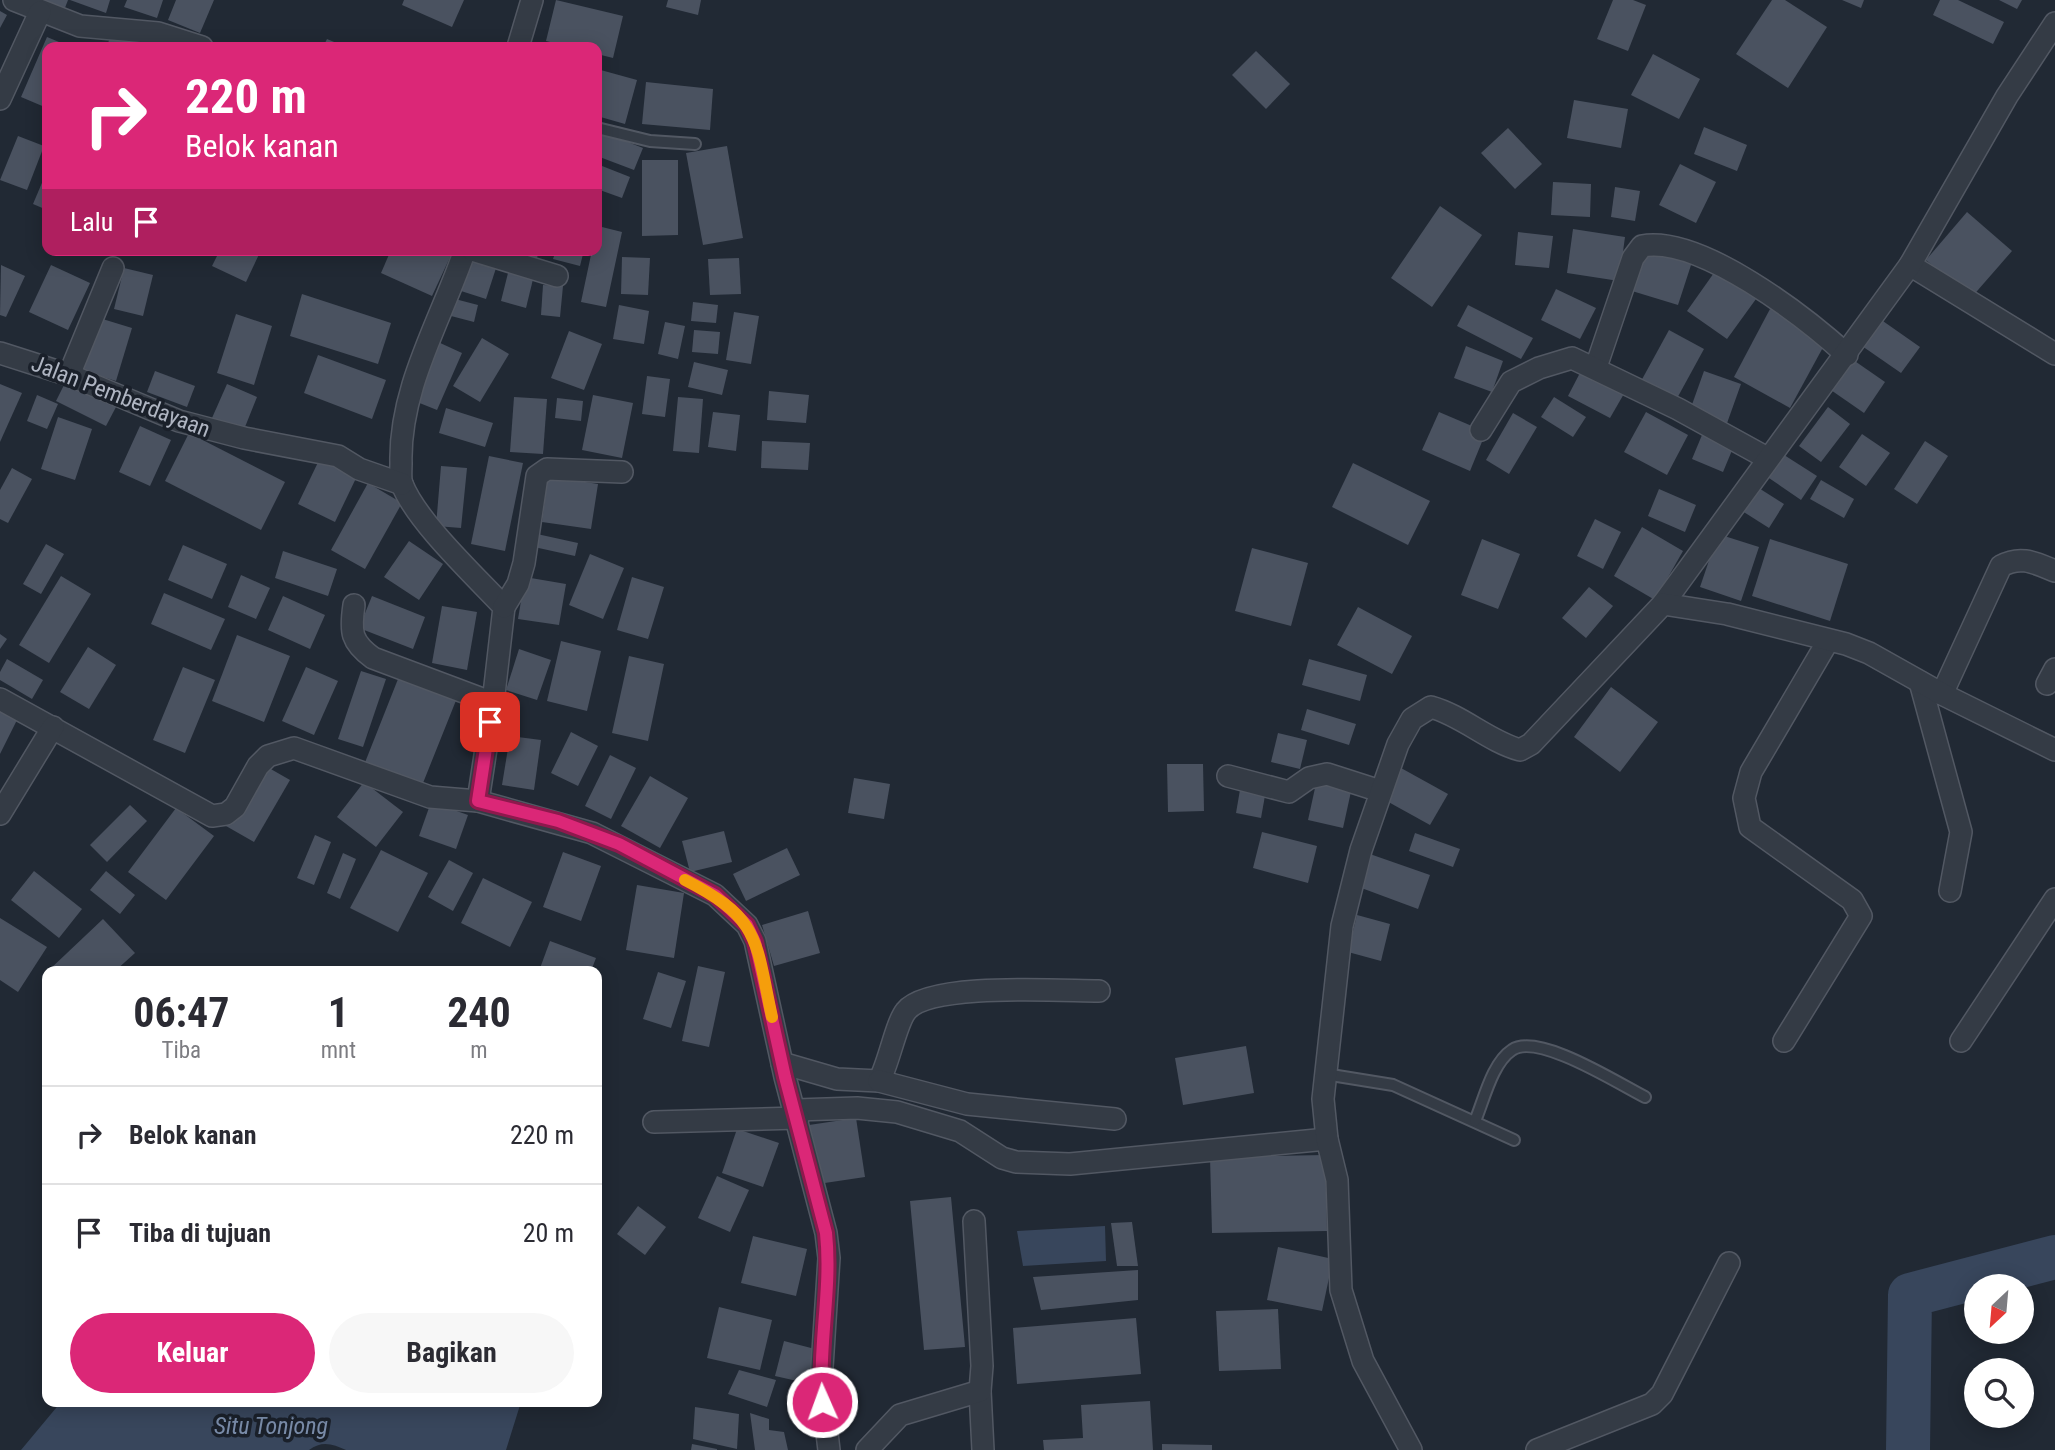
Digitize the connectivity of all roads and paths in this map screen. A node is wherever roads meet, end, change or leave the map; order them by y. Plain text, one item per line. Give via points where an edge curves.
1 (14, 0) edge
2 (532, 0) edge
3 (40, 12) junction
4 (2055, 23) edge
5 (187, 42) edge
6 (519, 42) edge
7 (0, 99) edge
8 (602, 129) edge
9 (695, 144) dead end
10 (463, 256) edge
11 (492, 256) edge
12 (1910, 265) junction
13 (113, 268) dead end
14 (557, 276) dead end
15 (0, 353) edge
16 (2055, 354) edge
17 (1847, 355) junction
18 (1596, 367) junction
19 (69, 375) junction
20 (1481, 430) dead end
21 (1767, 458) junction
22 (622, 472) dead end
23 (402, 484) junction
24 (2055, 571) edge
25 (1663, 604) junction
26 (354, 605) dead end
27 (504, 607) junction
28 (1828, 641) junction
29 (1920, 682) junction
30 (1942, 694) junction
31 (0, 699) edge
32 (493, 703) junction
33 (54, 727) junction
34 (2055, 750) edge
35 (1228, 776) dead end
36 (1380, 791) junction
37 (478, 801) junction
38 (1, 810) edge
39 (1950, 891) dead end
40 (2055, 899) edge
41 (1099, 991) dead end
42 (1784, 1041) dead end
43 (1961, 1041) dead end
44 (782, 1063) junction
45 (1325, 1074) junction
46 (879, 1081) junction
47 (1645, 1097) dead end
48 (797, 1114) junction
49 (1115, 1119) dead end
50 (1475, 1121) junction
51 (654, 1122) dead end
52 (1327, 1139) junction
53 (1514, 1140) dead end
54 (974, 1220) dead end
55 (1730, 1263) dead end
56 (980, 1391) junction
57 (829, 1450) edge
58 (867, 1450) edge
59 (983, 1450) edge
60 (1411, 1450) edge
61 (1537, 1450) edge

1 - 3 street
2 - 6 street
3 - 5 street via 80,26 166,35
3 - 7 street
4 - 12 street via 2007,96
8 - 9 lane via 650,141
10 - 23 street via 403,416
11 - 14 street
12 - 16 street
12 - 17 street
13 - 19 street
15 - 19 street, Jalan Pemberdayaan
17 - 18 street via 1808,320 1752,284 1683,248 1659,243 1642,246 1633,258
17 - 21 street
18 - 20 street via 1573,358 1521,375 1510,382
18 - 21 street
19 - 23 street, Jalan Pemberdayaan via 179,421 338,456
21 - 25 street
22 - 27 street via 547,468 537,476 524,563
23 - 27 street via 426,523
24 - 30 street via 2014,559 2001,566
25 - 28 street via 1727,614
25 - 36 street via 1531,744 1520,750 1506,746 1449,712 1431,707 1412,719
26 - 32 street via 351,635 357,647 373,658
27 - 32 street
28 - 29 street via 1869,653
28 - 42 street via 1751,772 1744,798 1750,827 1852,900 1861,916
29 - 30 street
29 - 39 street via 1961,832
30 - 34 street
31 - 33 street
32 - 37 street
33 - 37 street via 212,816 235,807 268,755 294,748 430,797
33 - 38 street
35 - 36 street via 1283,793 1327,774
36 - 45 street via 1342,926
37 - 44 street via 592,832 715,895 733,910 755,942
40 - 43 street
41 - 46 street via 965,992 926,997 905,1011
44 - 46 street via 837,1079
44 - 48 street
45 - 50 lane via 1393,1085
45 - 52 street
46 - 49 street via 967,1104
47 - 50 lane via 1555,1051 1532,1045 1513,1049 1499,1064
48 - 51 street
48 - 52 street via 857,1108 897,1112 960,1132 1016,1162 1070,1164
48 - 57 street via 829,1258 821,1383
50 - 53 lane
52 - 60 street via 1337,1180 1340,1279 1349,1322 1363,1361
54 - 56 street
55 - 61 street via 1653,1404
56 - 58 street via 901,1415
56 - 59 street

